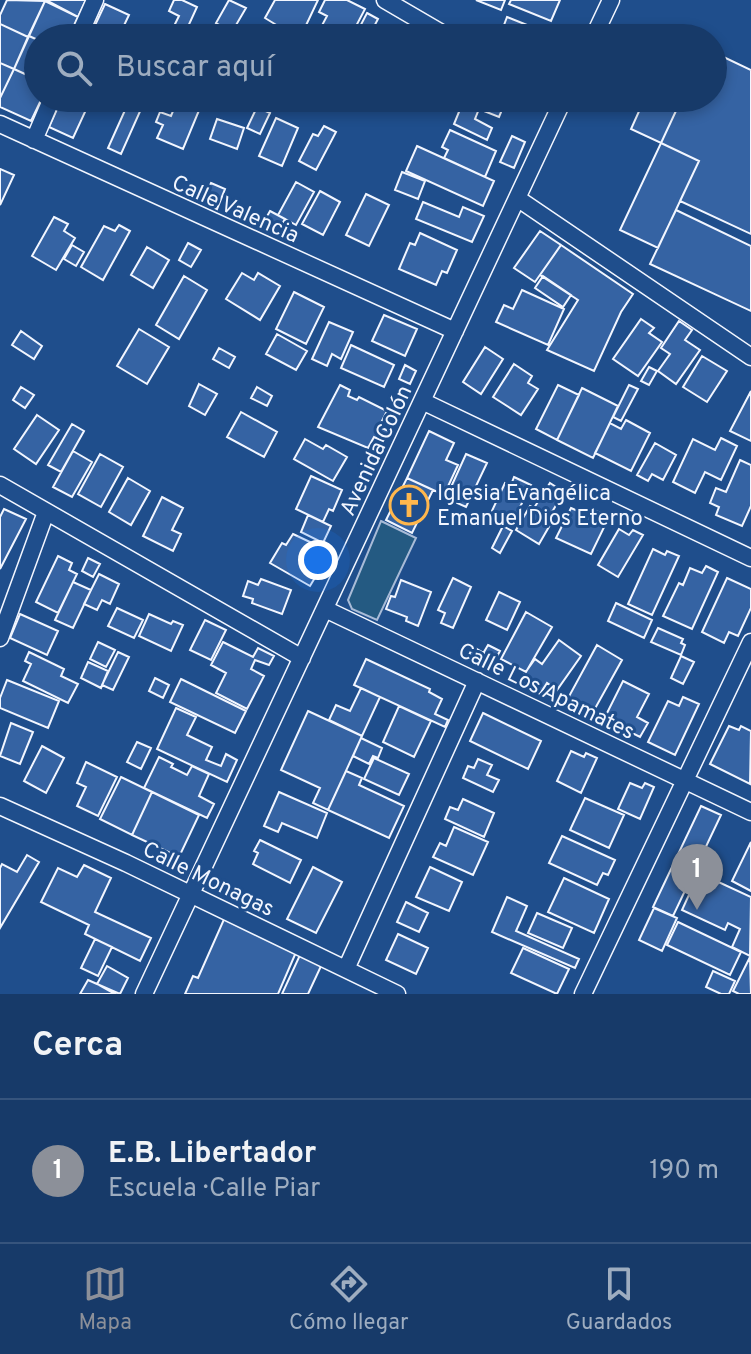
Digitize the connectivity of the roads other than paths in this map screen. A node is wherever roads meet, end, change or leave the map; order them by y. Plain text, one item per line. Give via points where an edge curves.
1 (95, 0) edge
2 (385, 0) edge
3 (611, 0) edge
4 (84, 24) edge
5 (426, 24) edge
6 (600, 24) edge
7 (46, 112) edge
8 (557, 112) edge
9 (0, 124) edge
10 (34, 140) junction
11 (517, 198) junction
12 (455, 331) junction
13 (751, 357) edge
14 (422, 401) junction
15 (0, 485) edge
16 (46, 512) junction
17 (751, 558) edge
18 (325, 609) junction
19 (1, 632) edge
20 (751, 642) edge
21 (302, 658) junction
22 (477, 681) junction
23 (685, 780) junction
24 (0, 806) edge
25 (751, 812) edge
26 (192, 894) junction
27 (346, 969) junction
28 (144, 994) edge
29 (397, 994) edge
30 (583, 994) edge

1 - 4 street
2 - 5 street
3 - 6 street
7 - 10 street
8 - 11 street, Avenida Colón
9 - 10 street, Calle Valencia
10 - 12 street, Calle Valencia
11 - 12 street, Avenida Colón
11 - 13 street
12 - 14 street, Avenida Colón
14 - 17 street
14 - 18 street, Avenida Colón
15 - 16 street
16 - 19 street
16 - 21 street
18 - 21 street, Avenida Colón
18 - 22 street, Calle Los Apamates
20 - 23 street
21 - 26 street, Avenida Colón
22 - 23 street, Calle Los Apamates
22 - 27 street
23 - 25 street, Calle Los Apamates
23 - 30 street
24 - 26 street, Calle Monagas
26 - 27 street, Calle Monagas
26 - 28 street, Avenida Colón
27 - 29 street, Calle Monagas

